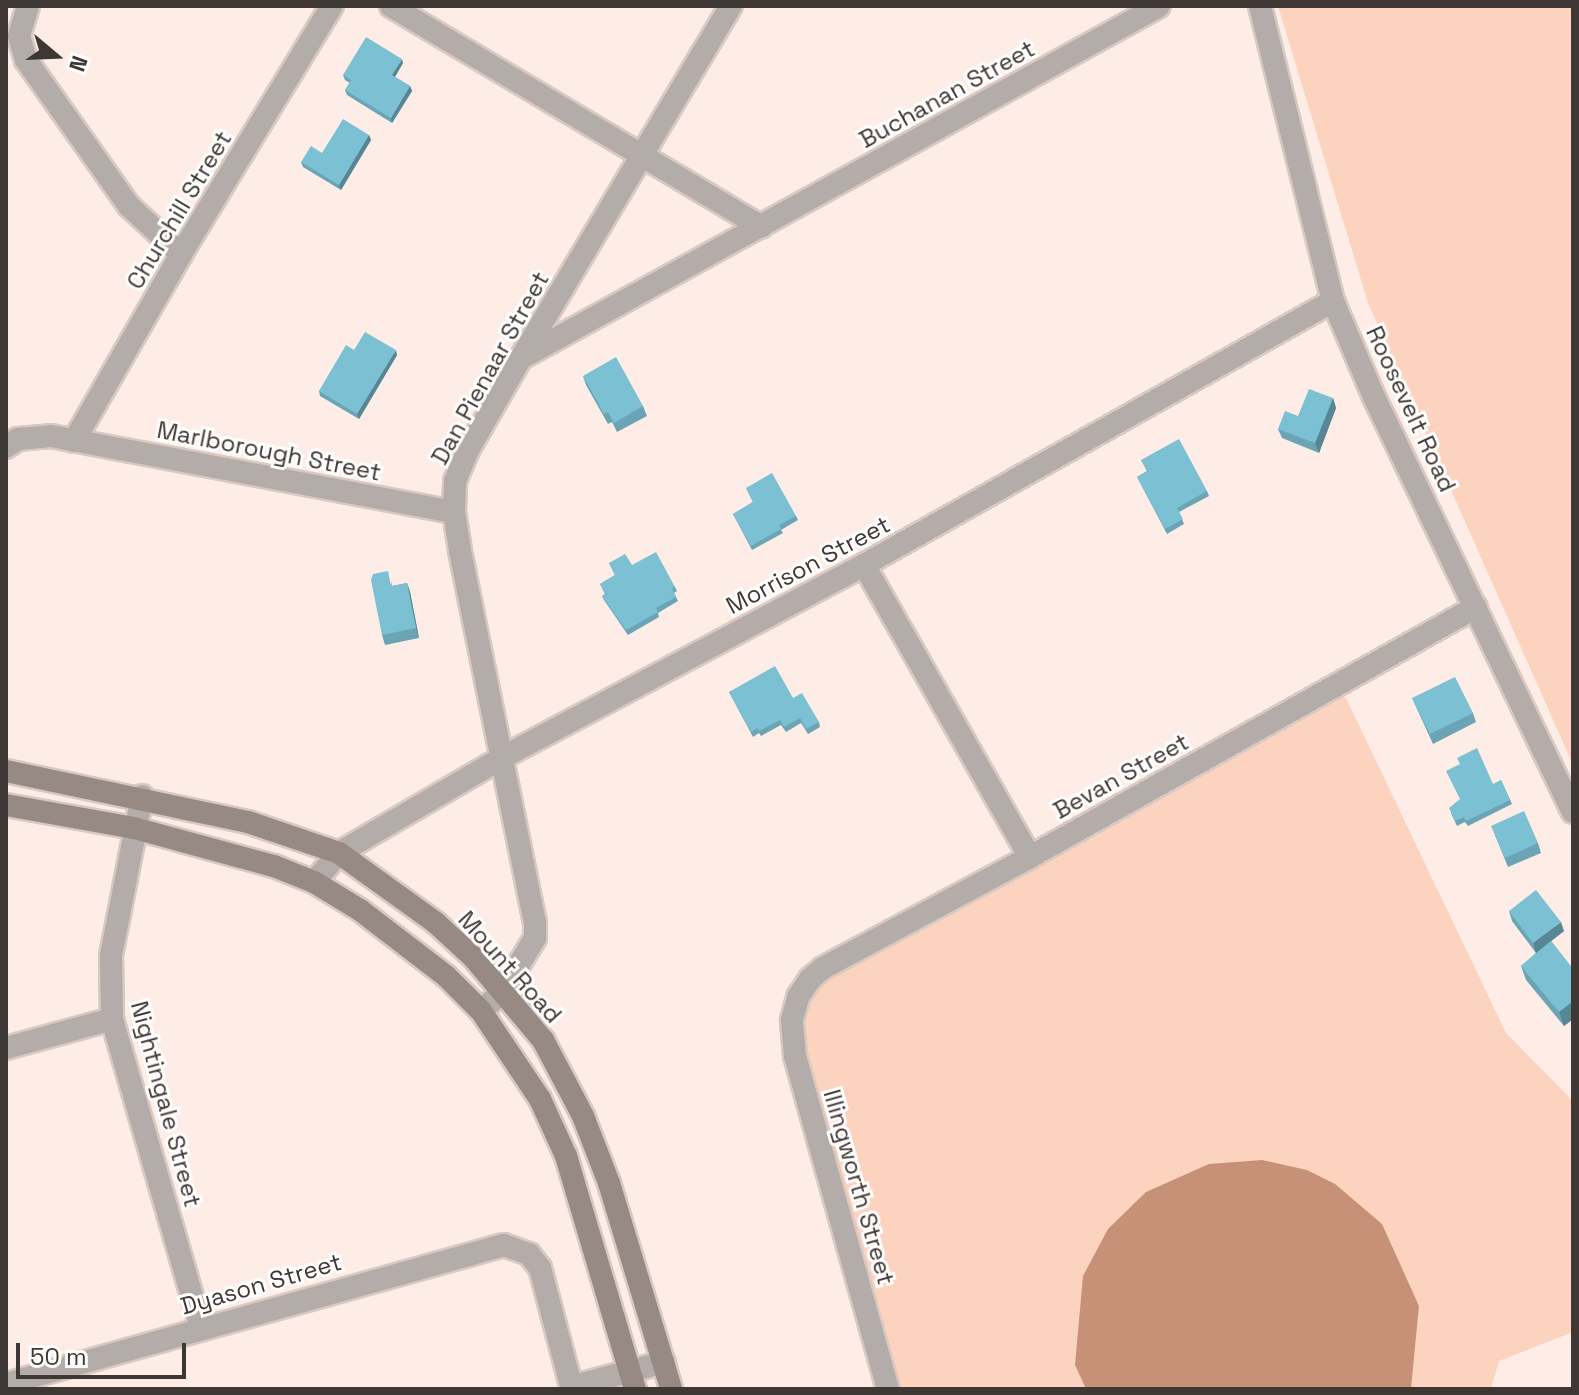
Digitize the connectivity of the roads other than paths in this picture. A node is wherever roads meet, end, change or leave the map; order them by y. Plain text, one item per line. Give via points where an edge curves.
1 (28, 6) edge
2 (332, 6) edge
3 (391, 6) edge
4 (731, 6) edge
5 (1159, 6) edge
6 (1260, 6) edge
7 (643, 155) junction
8 (761, 227) junction
9 (181, 254) junction
10 (1333, 301) junction
11 (521, 358) junction
12 (74, 441) junction
13 (6, 447) edge
14 (454, 512) junction
15 (864, 565) junction
16 (1476, 607) junction
17 (503, 757) junction
18 (6, 771) edge
19 (142, 796) junction
20 (6, 805) edge
21 (1573, 812) edge
22 (134, 828) junction
23 (339, 853) junction
24 (1030, 857) junction
25 (314, 882) junction
26 (503, 991) junction
27 (798, 997) joint
28 (481, 1011) junction
29 (112, 1019) junction
30 (6, 1048) edge
31 (201, 1328) junction
32 (664, 1362) junction
33 (45, 1381) edge
34 (633, 1381) edge
35 (6, 1384) edge
36 (572, 1388) edge
37 (671, 1389) edge
38 (888, 1389) edge

1 - 9 street via 19,36 26,60 129,206
2 - 9 street, Churchill Street
3 - 7 street
4 - 7 street, Dan Pienaar Street
5 - 8 street, Buchanan Street
6 - 10 street, Roosevelt Road
7 - 8 street
7 - 11 street, Dan Pienaar Street
8 - 11 street, Buchanan Street
9 - 12 street, Churchill Street
10 - 15 street, Morrison Street
10 - 16 street, Roosevelt Road
11 - 14 street, Dan Pienaar Street via 460,465
12 - 13 street, Marlborough Street via 35,436
12 - 14 street, Marlborough Street
14 - 17 street, Dan Pienaar Street
15 - 17 street, Morrison Street
15 - 24 street
16 - 21 street, Roosevelt Road
16 - 24 street, Bevan Street
17 - 23 street, Morrison Street
17 - 26 street, Dan Pienaar Street via 535,923 535,938
18 - 19 main road, Mount Road
19 - 22 street, Nightingale Street
19 - 23 main road, Mount Road via 248,822
20 - 22 main road
22 - 25 main road via 237,853
22 - 29 street, Nightingale Street via 111,956
23 - 25 street, Morrison Street
23 - 26 main road, Mount Road via 436,923
24 - 27 street, Bevan Street via 823,968
25 - 28 main road via 404,942
26 - 28 street, Dan Pienaar Street
26 - 32 main road, Mount Road via 543,1040 583,1116
27 - 38 street, Illingworth Street via 792,1020 795,1056
28 - 34 main road via 540,1099 566,1156
29 - 30 street
29 - 31 street, Nightingale Street
31 - 33 street, Dyason Street
31 - 36 street, Dyason Street via 504,1245 529,1254 540,1268
32 - 34 street
32 - 37 main road, Mount Road
33 - 35 street, Dyason Street
34 - 36 street

